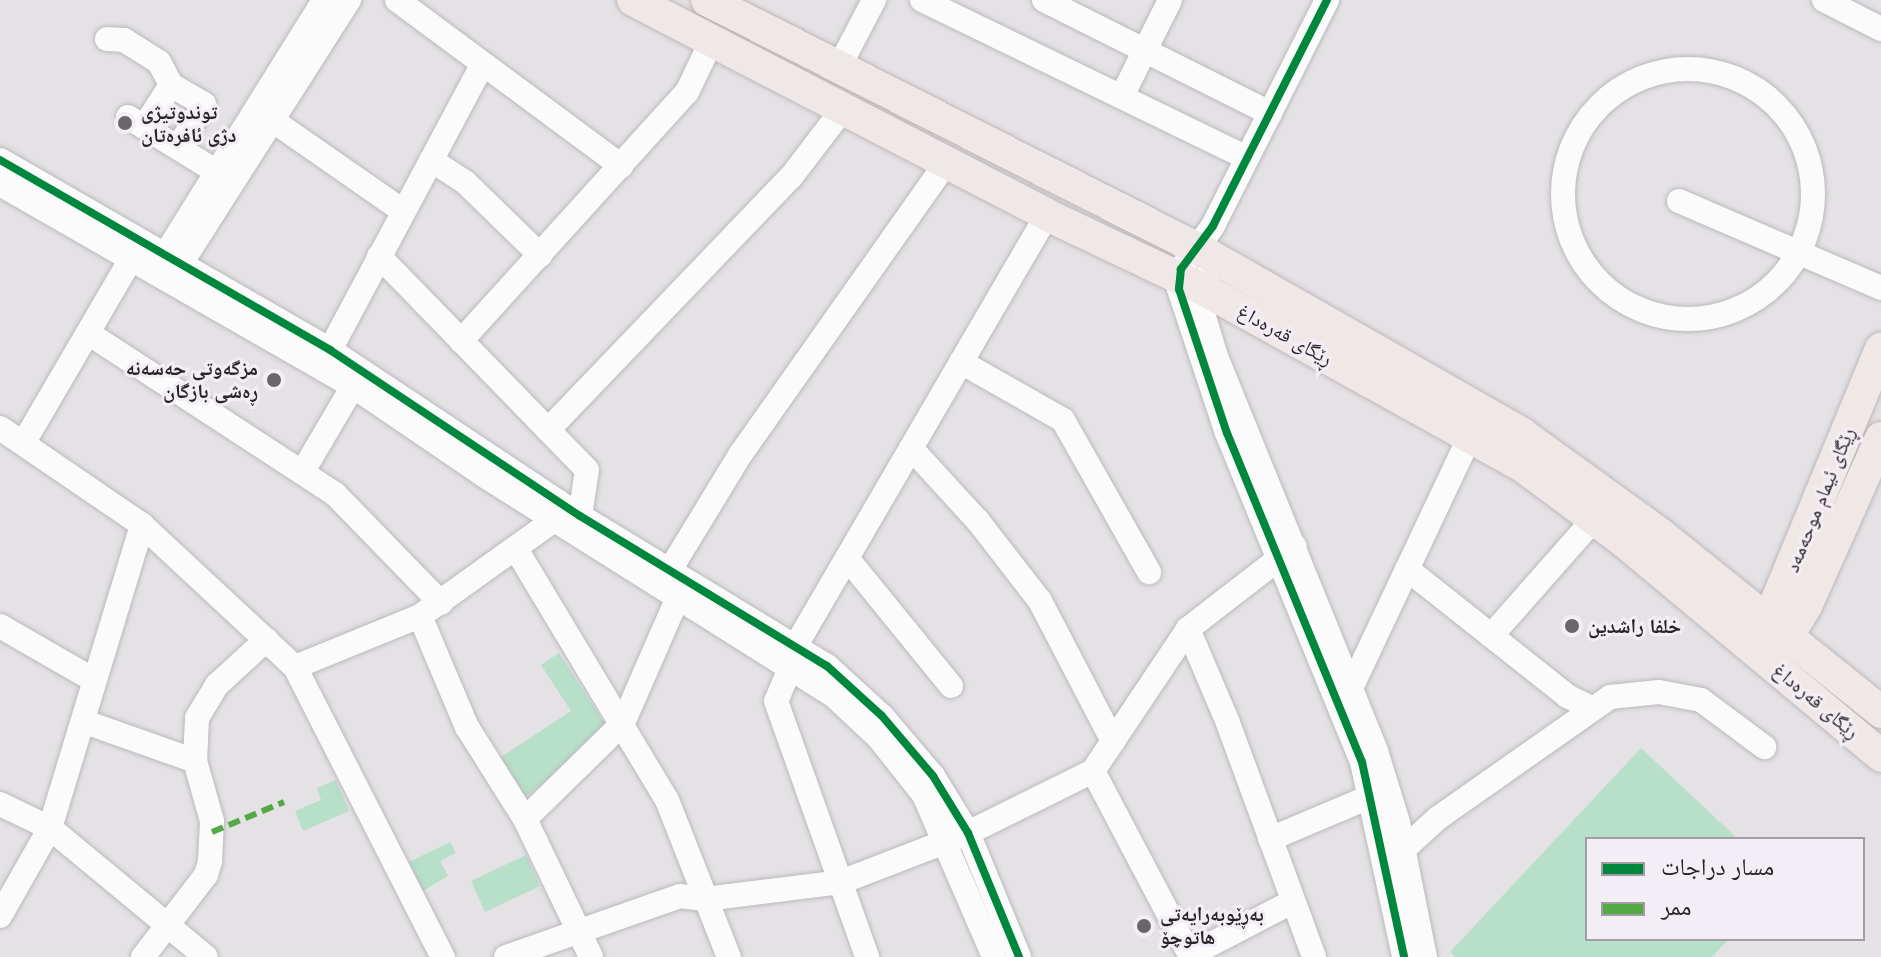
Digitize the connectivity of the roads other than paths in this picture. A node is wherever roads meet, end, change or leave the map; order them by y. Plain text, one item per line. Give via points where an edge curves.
1 (324, 0) edge
2 (349, 0) edge
3 (397, 0) edge
4 (633, 0) edge
5 (874, 0) edge
6 (922, 0) edge
7 (1044, 0) edge
8 (1170, 0) edge
9 (1327, 0) edge
10 (1824, 0) edge
11 (716, 2) edge
12 (1881, 29) edge
13 (107, 39) dead end
14 (712, 40) junction
15 (1145, 50) junction
16 (483, 64) junction
17 (839, 67) junction
18 (171, 85) junction
19 (1122, 96) junction
20 (843, 109) junction
21 (1270, 113) junction
22 (272, 120) junction
23 (178, 148) junction
24 (1247, 158) junction
25 (0, 160) edge
26 (431, 160) junction
27 (946, 163) junction
28 (621, 166) junction
29 (217, 172) junction
30 (0, 184) edge
31 (1679, 201) dead end
32 (403, 211) junction
33 (1047, 215) junction
34 (1206, 243) junction
35 (1799, 253) junction
36 (540, 255) junction
37 (379, 256) junction
38 (132, 257) junction
39 (169, 266) junction
40 (1191, 284) junction
41 (1881, 288) edge
42 (88, 333) junction
43 (461, 341) junction
44 (1881, 349) edge
45 (330, 350) junction
46 (961, 362) junction
47 (353, 386) junction
48 (0, 428) edge
49 (548, 430) junction
50 (1469, 438) junction
51 (1881, 438) edge
52 (24, 442) junction
53 (911, 448) junction
54 (303, 471) junction
55 (580, 516) junction
56 (1594, 519) junction
57 (554, 520) junction
58 (142, 525) junction
59 (1825, 531) junction
60 (516, 549) junction
61 (1287, 553) junction
62 (847, 558) junction
63 (1407, 569) junction
64 (670, 570) junction
65 (1149, 572) dead end
66 (678, 597) junction
67 (431, 610) junction
68 (0, 626) edge
69 (1779, 627) junction
70 (1188, 629) junction
71 (1491, 636) junction
72 (266, 640) junction
73 (793, 656) junction
74 (1764, 657) junction
75 (295, 667) junction
76 (92, 679) junction
77 (951, 686) dead end
78 (1351, 688) junction
79 (1590, 707) junction
80 (1881, 712) edge
81 (85, 722) junction
82 (623, 723) junction
83 (1113, 741) junction
84 (1764, 747) dead end
85 (1881, 756) edge
86 (195, 761) junction
87 (1093, 771) junction
88 (1372, 796) junction
89 (0, 804) edge
90 (525, 819) junction
91 (50, 828) junction
92 (957, 837) junction
93 (1270, 839) junction
94 (1404, 849) junction
95 (841, 882) junction
96 (705, 899) junction
97 (1292, 902) junction
98 (0, 916) edge
99 (170, 923) junction
100 (580, 932) junction
101 (1190, 956) edge
102 (143, 957) edge
103 (206, 957) edge
104 (443, 957) edge
105 (506, 957) edge
106 (591, 957) edge
107 (729, 957) edge
108 (867, 957) edge
109 (994, 957) edge
110 (1019, 957) edge
111 (1314, 957) edge
112 (1404, 957) edge
113 (1425, 957) edge

1 - 29 street
2 - 22 street
3 - 16 street
4 - 14 main road, ڕێگای قەرەداغ
5 - 17 street
6 - 19 street
7 - 15 street
8 - 15 street
9 - 21 street
10 - 12 street
11 - 17 main road, ڕێگای قەرەداغ
13 - 18 street via 124,40 159,62
14 - 20 main road, ڕێگای قەرەداغ
14 - 28 street via 687,92
15 - 19 street
15 - 21 street
16 - 26 street
16 - 28 street
17 - 34 main road, ڕێگای قەرەداغ
18 - 23 street via 204,104
18 - 23 street via 136,122
19 - 24 street
20 - 27 main road, ڕێگای قەرەداغ
20 - 49 street via 791,177
21 - 24 street
22 - 32 street
22 - 39 street
23 - 29 street
24 - 34 street
25 - 39 street
26 - 32 street
26 - 36 street via 465,182
27 - 33 main road, ڕێگای قەرەداغ
27 - 64 street via 740,455
28 - 36 street
29 - 39 street
30 - 38 street
31 - 35 street
32 - 37 street
33 - 40 main road, ڕێگای قەرەداغ
33 - 46 street
34 - 40 street
34 - 69 main road, ڕێگای قەرەداغ via 1522,434
35 - 35 street via 1763,295 1725,314 1669,318 1629,305 1593,275 1569,233 1563,185 1575,139 1604,100 1646,76 1694,69 1741,81 1780,109 1808,158 1814,199
35 - 41 street
36 - 43 street
37 - 43 street
37 - 45 street
38 - 39 street
38 - 42 street
39 - 45 street
39 - 47 street
40 - 50 main road, ڕێگای قەرەداغ
40 - 61 street via 1180,300 1200,360
42 - 52 street
42 - 54 street
43 - 49 street
44 - 59 main road, ڕێگای ئیمام موحەمەد
45 - 55 street
46 - 53 street
46 - 65 street via 1063,420
47 - 54 street
47 - 57 street
48 - 52 street
49 - 55 street via 587,470
50 - 56 main road, ڕێگای قەرەداغ via 1521,465
50 - 63 street
51 - 59 main road, ڕێگای ئیمام موحەمەد
52 - 58 street
53 - 62 street
53 - 83 street via 978,521 1040,601
54 - 67 street via 350,506
55 - 64 street
56 - 71 street
56 - 74 main road, ڕێگای قەرەداغ
57 - 60 street
57 - 66 street
58 - 72 street
58 - 76 street
59 - 69 main road, ڕێگای ئیمام موحەمەد
60 - 67 street
60 - 82 street
61 - 70 street
61 - 78 street
61 - 88 street
62 - 73 street
62 - 77 street
63 - 71 street
63 - 78 street
64 - 73 street
66 - 73 street
66 - 82 street
67 - 75 street
67 - 90 street via 467,727
68 - 76 street
69 - 74 main road, ڕێگای ئیمام موحەمەد
69 - 80 main road, ڕێگای قەرەداغ
70 - 83 street
70 - 93 street
71 - 79 street via 1567,696
72 - 75 street
72 - 86 street via 210,695 194,730
73 - 92 street via 879,738
73 - 95 street via 776,701
74 - 85 main road, ڕێگای قەرەداغ
75 - 104 street
76 - 81 street
78 - 94 street via 1376,751
79 - 84 street via 1610,697 1659,692 1701,700
79 - 94 street
81 - 86 street
81 - 91 street
82 - 90 street
82 - 96 street via 667,800
83 - 87 street
86 - 99 street via 212,821 213,847 206,875
87 - 92 street
87 - 101 street
88 - 93 street
88 - 112 street
89 - 91 street
90 - 100 street
91 - 98 street
91 - 99 street
92 - 95 street
92 - 109 street
92 - 110 street
93 - 97 street
94 - 113 street
95 - 96 street
95 - 108 street
96 - 100 street via 680,896
96 - 107 street
97 - 101 street
97 - 111 street
99 - 102 street
99 - 103 street
100 - 105 street
100 - 106 street

